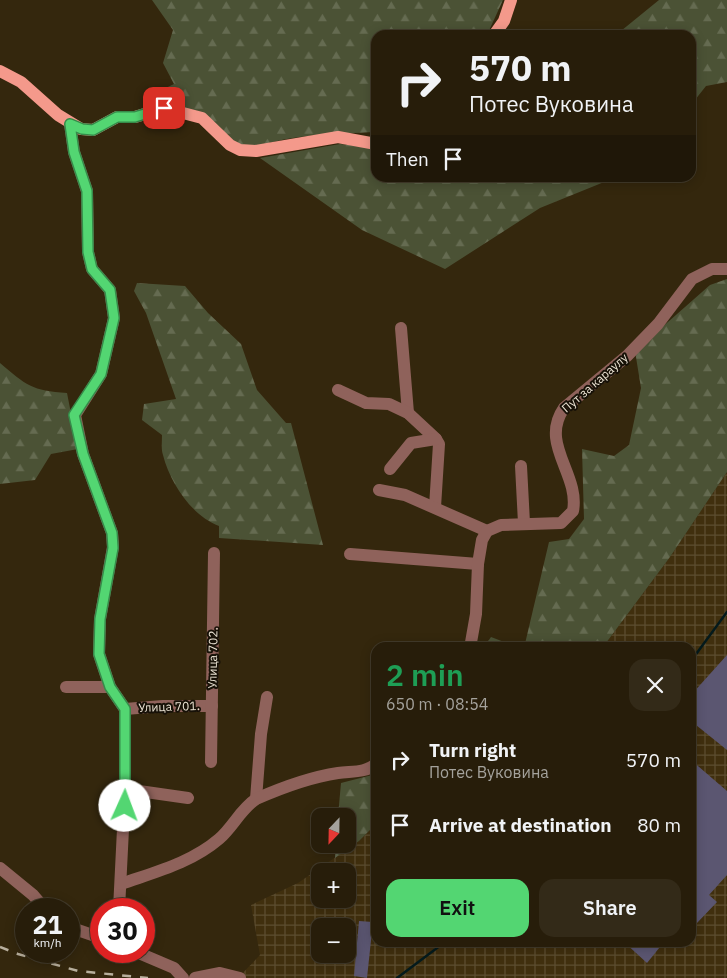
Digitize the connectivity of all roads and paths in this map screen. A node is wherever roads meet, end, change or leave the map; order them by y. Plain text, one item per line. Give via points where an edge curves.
1 (512, 1) edge
2 (497, 30) edge
3 (0, 71) edge
4 (70, 124) junction
5 (371, 143) edge
6 (727, 269) edge
7 (400, 328) dead end
8 (338, 390) dead end
9 (408, 413) junction
10 (436, 439) junction
11 (521, 466) dead end
12 (390, 469) dead end
13 (379, 490) dead end
14 (435, 507) junction
15 (524, 523) junction
16 (488, 531) junction
17 (214, 553) dead end
18 (350, 554) dead end
19 (478, 564) junction
20 (471, 642) edge
21 (66, 687) dead end
22 (110, 687) junction
23 (268, 697) dead end
24 (212, 706) junction
25 (125, 709) junction
26 (211, 762) dead end
27 (371, 766) edge
28 (125, 789) junction
29 (188, 798) dead end
30 (256, 799) junction
31 (0, 868) edge
32 (121, 884) junction
33 (36, 898) edge
34 (120, 898) edge
35 (155, 960) edge
36 (183, 978) edge
37 (195, 978) edge
38 (240, 978) edge

1 - 2 main road
3 - 4 main road via 20,82
4 - 5 main road via 93,130 117,117 135,117 164,108 202,118 230,145 240,150 256,151 338,137
4 - 22 street via 74,152 87,191 88,252 92,269 110,290 114,318 101,374 74,415 83,454 112,533 113,548 100,619 99,654
6 - 15 street, Пут за караулу via 712,270 692,279 658,324 627,356 564,408 557,418 555,430 573,490 573,511 561,523
7 - 9 street
8 - 9 street via 366,403 389,404
9 - 10 street
10 - 12 street via 412,443
10 - 14 street via 439,444
11 - 15 street
13 - 14 street via 405,495
14 - 16 street
15 - 16 street, Пут за караулу via 501,525
16 - 19 street via 482,540
17 - 24 street, Улица 702.
18 - 19 street
19 - 20 street
21 - 22 street
22 - 25 street
23 - 30 street via 261,734
24 - 25 street, Улица 701.
24 - 26 street, Улица 702.
25 - 28 street
27 - 30 street via 360,772 310,780
28 - 29 street
28 - 32 street
30 - 32 street via 201,854
31 - 33 street
32 - 34 street
35 - 36 street via 174,968
37 - 38 street via 227,974

